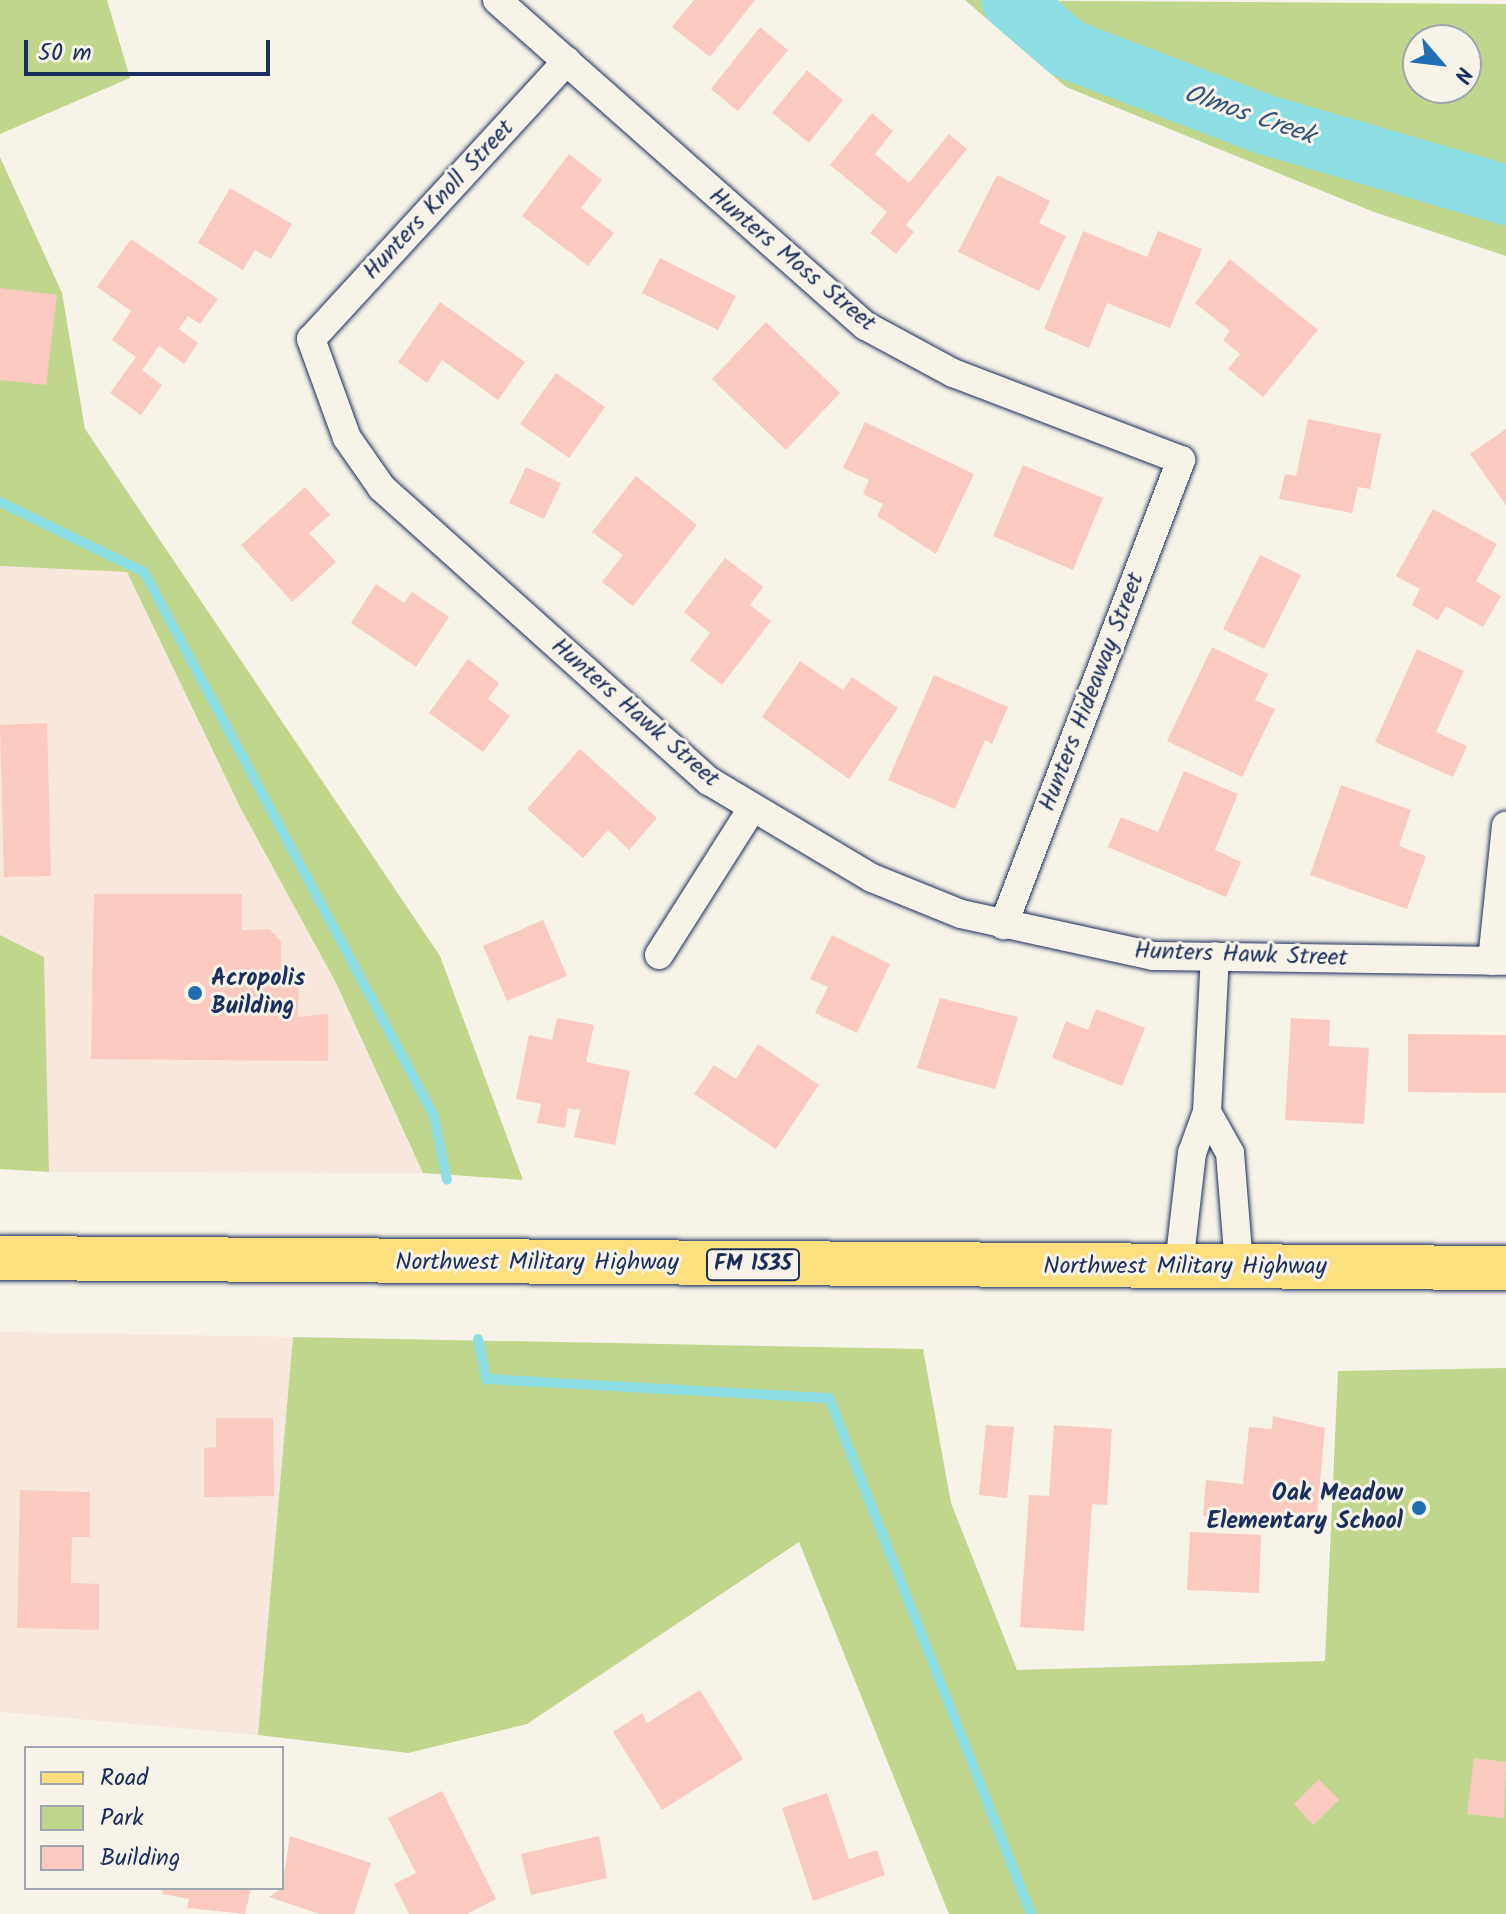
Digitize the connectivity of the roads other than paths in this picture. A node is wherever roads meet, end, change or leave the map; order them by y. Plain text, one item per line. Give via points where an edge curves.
1 (497, 0) edge
2 (567, 61) junction
3 (311, 339) joint
4 (1181, 460) joint
5 (751, 810) junction
6 (1506, 826) edge
7 (1003, 925) junction
8 (659, 955) dead end
9 (1215, 956) junction
10 (1499, 961) edge
11 (1207, 1112) junction
12 (0, 1258) edge
13 (1179, 1265) junction
14 (1239, 1266) junction
15 (1506, 1268) edge

1 - 2 street, Hunters Moss Street
2 - 3 street, Hunters Knoll Street
2 - 4 street, Hunters Moss Street via 866,326 953,373
3 - 5 street, Hunters Hawk Street via 347,438 382,488 636,720
4 - 7 street, Hunters Hideaway Street
5 - 7 street, Hunters Hawk Street via 872,878
5 - 8 street
6 - 10 street
7 - 9 street, Hunters Hawk Street via 1153,956
9 - 10 street, Hunters Hawk Street
9 - 11 street
11 - 13 street via 1192,1153
11 - 14 street via 1230,1153
12 - 13 main road, Northwest Military Highway / FM 1535
13 - 14 main road, Northwest Military Highway / FM 1535
14 - 15 main road, Northwest Military Highway / FM 1535

